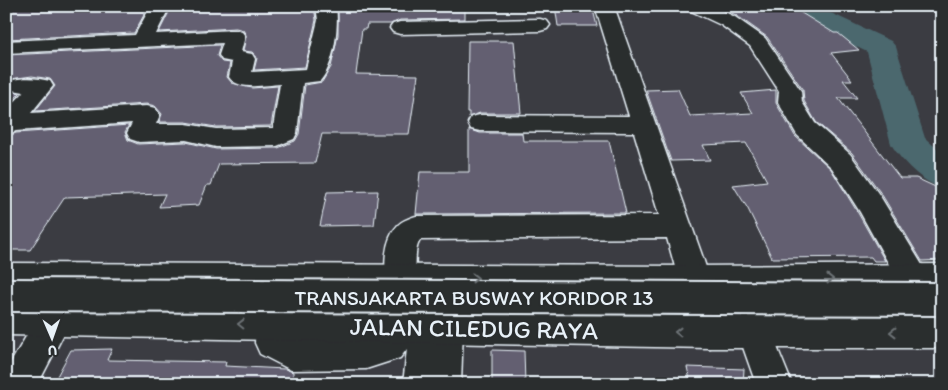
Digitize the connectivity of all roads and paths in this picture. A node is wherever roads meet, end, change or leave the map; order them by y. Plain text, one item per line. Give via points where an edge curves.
1 (161, 6) edge
2 (326, 6) edge
3 (488, 6) edge
4 (604, 6) edge
5 (696, 6) edge
6 (540, 25) dead end
7 (491, 26) junction
8 (400, 28) dead end
9 (142, 40) junction
10 (54, 44) junction
11 (6, 47) edge
12 (292, 78) junction
13 (14, 87) edge
14 (480, 123) dead end
15 (644, 124) junction
16 (9, 125) edge
17 (677, 226) junction
18 (6, 276) edge
19 (331, 278) junction
20 (401, 278) junction
21 (927, 278) edge
22 (694, 280) junction
23 (6, 296) edge
24 (942, 299) edge
25 (6, 320) edge
26 (54, 320) junction
27 (426, 327) junction
28 (710, 332) junction
29 (942, 332) edge
30 (756, 333) junction
31 (319, 339) junction
32 (19, 384) edge
33 (421, 384) edge
34 (443, 384) edge
35 (774, 384) edge

1 - 9 street
2 - 12 street via 328,20 317,71 312,76
3 - 7 street
4 - 15 street
5 - 21 street via 728,21 758,42 790,91 790,102 806,129 841,161
6 - 7 street
7 - 8 street
9 - 10 street
9 - 12 street via 236,36 230,55 245,61 240,77
10 - 11 street
10 - 13 street
12 - 16 street via 285,133 277,137 216,138 186,132 139,134 147,114
13 - 16 street via 42,86
14 - 15 street
15 - 17 street
17 - 20 street via 416,228 404,238
17 - 22 street
18 - 19 street
19 - 20 street
19 - 31 street
20 -> 22 street
22 -> 21 street
22 - 28 street
23 - 24 street, TRANSJAKARTA BUSWAY KORIDOR 13, bridge
25 - 26 street
31 -> 26 street via 291,353 272,344 273,324
26 - 32 street
28 -> 27 street, JALAN CILEDUG RAYA
27 - 31 street via 388,346 366,352
27 - 33 street
27 - 34 street
28 - 30 street, JALAN CILEDUG RAYA
29 -> 30 street, JALAN CILEDUG RAYA
30 - 35 street

